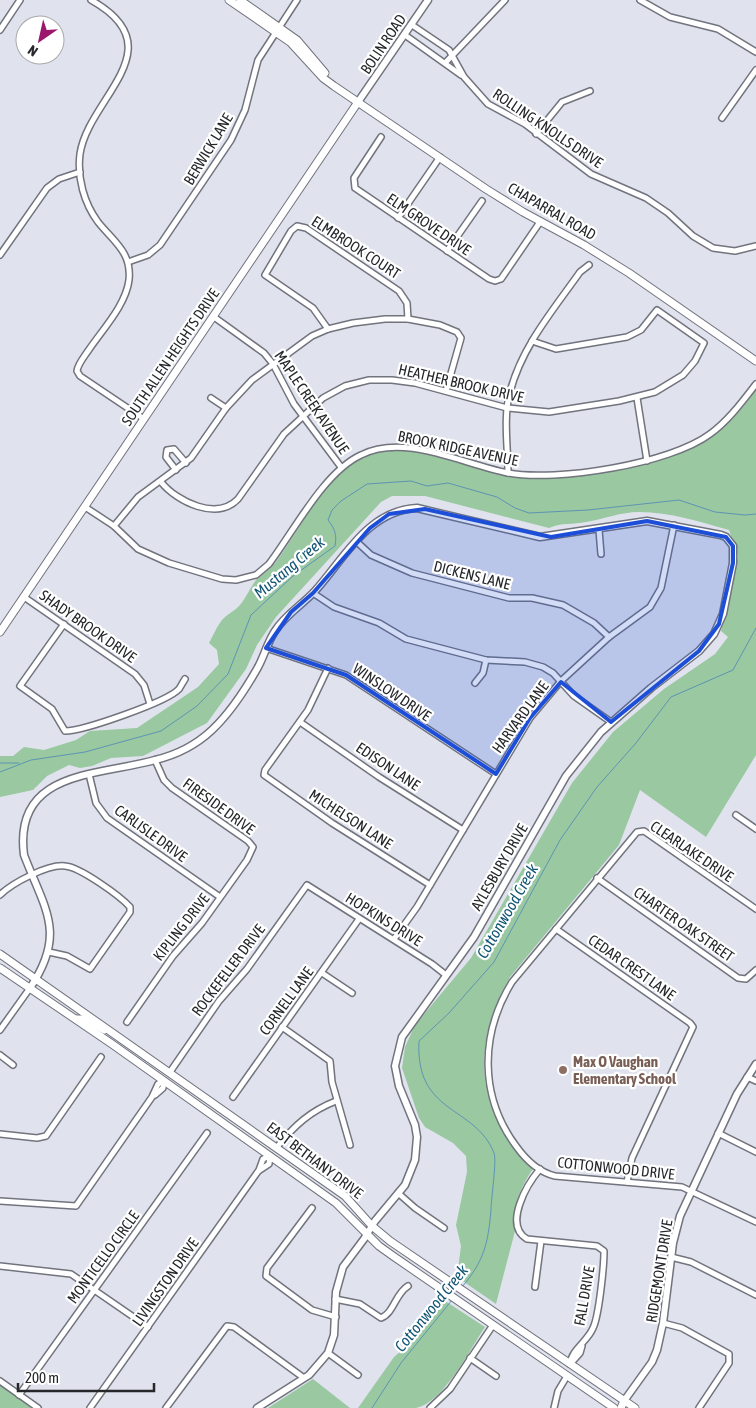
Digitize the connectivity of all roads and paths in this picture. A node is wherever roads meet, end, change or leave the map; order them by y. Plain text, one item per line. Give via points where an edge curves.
1 (20, 0) edge
2 (91, 0) edge
3 (229, 0) edge
4 (240, 0) edge
5 (297, 0) edge
6 (428, 0) edge
7 (505, 0) edge
8 (640, 0) edge
9 (412, 25) junction
10 (277, 29) junction
11 (0, 30) edge
12 (426, 34) junction
13 (405, 35) junction
14 (418, 44) junction
15 (756, 52) edge
16 (452, 55) junction
17 (446, 62) junction
18 (756, 70) edge
19 (464, 77) junction
20 (590, 91) dead end
21 (358, 102) junction
22 (722, 118) dead end
23 (536, 134) junction
24 (381, 137) dead end
25 (440, 158) junction
26 (80, 172) junction
27 (482, 201) dead end
28 (398, 218) junction
29 (540, 222) junction
30 (756, 246) edge
31 (448, 251) junction
32 (0, 255) edge
33 (128, 262) junction
34 (589, 265) dead end
35 (214, 317) junction
36 (408, 319) junction
37 (328, 329) junction
38 (532, 341) junction
39 (756, 362) edge
40 (274, 364) junction
41 (756, 384) edge
42 (446, 391) junction
43 (211, 398) dead end
44 (637, 398) junction
45 (226, 408) junction
46 (507, 408) junction
47 (304, 417) junction
48 (144, 419) junction
49 (647, 461) junction
50 (186, 463) junction
51 (341, 467) junction
52 (176, 470) junction
53 (508, 473) junction
54 (161, 482) junction
55 (85, 507) junction
56 (674, 525) junction
57 (114, 526) junction
58 (599, 530) junction
59 (357, 542) junction
60 (601, 554) dead end
61 (314, 593) junction
62 (24, 597) junction
63 (64, 624) junction
64 (2, 627) edge
65 (609, 637) junction
66 (266, 648) junction
67 (486, 660) junction
68 (328, 668) junction
69 (185, 679) dead end
70 (562, 681) junction
71 (475, 683) dead end
72 (150, 704) junction
73 (300, 722) junction
74 (611, 722) junction
75 (155, 760) junction
76 (89, 774) junction
77 (496, 774) junction
78 (736, 815) dead end
79 (756, 829) edge
80 (463, 830) junction
81 (639, 831) joint
82 (253, 847) joint
83 (32, 875) junction
84 (597, 878) junction
85 (430, 885) junction
86 (307, 886) joint
87 (0, 895) edge
88 (220, 897) junction
89 (756, 909) edge
90 (359, 919) junction
91 (556, 929) junction
92 (394, 939) junction
93 (49, 952) junction
94 (0, 954) edge
95 (0, 968) edge
96 (756, 970) edge
97 (322, 973) junction
98 (446, 975) junction
99 (36, 978) junction
100 (30, 988) junction
101 (352, 993) dead end
102 (76, 1019) junction
103 (127, 1022) dead end
104 (282, 1027) junction
105 (0, 1030) edge
106 (120, 1037) junction
107 (0, 1055) edge
108 (101, 1057) dead end
109 (756, 1064) edge
110 (13, 1065) dead end
111 (170, 1072) junction
112 (747, 1077) junction
113 (164, 1081) junction
114 (756, 1081) edge
115 (233, 1097) dead end
116 (336, 1100) junction
117 (207, 1133) dead end
118 (718, 1133) junction
119 (0, 1134) edge
120 (350, 1145) dead end
121 (276, 1147) junction
122 (756, 1152) edge
123 (270, 1156) junction
124 (540, 1169) junction
125 (627, 1182) junction
126 (692, 1191) junction
127 (398, 1193) junction
128 (0, 1200) edge
129 (312, 1208) dead end
130 (756, 1222) edge
131 (372, 1226) junction
132 (444, 1228) dead end
133 (367, 1234) junction
134 (541, 1241) junction
135 (671, 1257) junction
136 (0, 1266) edge
137 (408, 1286) dead end
138 (535, 1287) dead end
139 (95, 1289) junction
140 (756, 1295) edge
141 (335, 1299) junction
142 (336, 1317) junction
143 (663, 1323) junction
144 (493, 1325) junction
145 (148, 1327) junction
146 (328, 1353) junction
147 (470, 1358) junction
148 (570, 1364) junction
149 (358, 1375) dead end
150 (496, 1376) dead end
151 (566, 1376) junction
152 (304, 1378) junction
153 (0, 1381) edge
154 (19, 1394) junction
155 (624, 1401) junction
156 (432, 1407) edge
157 (38, 1408) edge
158 (90, 1408) edge
159 (166, 1408) edge
160 (257, 1408) edge
161 (554, 1408) edge
162 (614, 1408) edge
163 (621, 1408) edge
164 (635, 1408) edge
165 (699, 1408) edge

1 - 11 street
2 - 26 street via 118,21 125,36 127,55 122,76 86,131
3 - 10 main road, CHAPARRAL ROAD
4 - 10 main road, CHAPARRAL ROAD
5 - 10 street, BERWICK LANE
6 - 9 street, BOLIN ROAD
7 - 16 street
8 - 15 street via 670,16 718,29
9 - 12 street, ROLLING KNOLLS DRIVE
9 - 13 street, BOLIN ROAD
10 - 21 main road, CHAPARRAL ROAD via 324,78
10 - 33 street, BERWICK LANE via 256,65 243,115 225,150 160,245 148,255
12 - 14 street
12 - 16 street, ROLLING KNOLLS DRIVE
13 - 14 street, ROLLING KNOLLS DRIVE
13 - 21 street, BOLIN ROAD
14 - 17 street, ROLLING KNOLLS DRIVE
16 - 17 street
16 - 19 street, ROLLING KNOLLS DRIVE
17 - 19 street, ROLLING KNOLLS DRIVE
18 - 22 street
19 - 23 street, ROLLING KNOLLS DRIVE via 488,104
20 - 23 street via 562,102
21 - 25 main road, CHAPARRAL ROAD
21 - 35 main road, SOUTH ALLEN HEIGHTS DRIVE
23 - 30 street, ROLLING KNOLLS DRIVE via 591,174 646,198 668,212 693,236 713,248 735,250
24 - 28 street, ELM GROVE DRIVE via 353,183 357,190
25 - 28 street
25 - 29 main road, CHAPARRAL ROAD
26 - 32 street via 58,179 47,188
26 - 33 street via 89,207 121,246
27 - 31 street
28 - 31 street, ELM GROVE DRIVE
29 - 31 street, ELM GROVE DRIVE via 501,279 495,281
29 - 39 main road, CHAPARRAL ROAD via 629,273
33 - 48 street via 126,295 77,371
34 - 38 street via 580,272
35 - 40 street, MAPLE CREEK AVENUE
35 - 48 main road, SOUTH ALLEN HEIGHTS DRIVE
36 - 37 street via 374,320
36 - 37 street, ELMBROOK COURT via 407,303 399,291 306,228 297,226 265,273 313,308
36 - 42 street via 440,325 460,336
37 - 40 street via 293,348
38 - 44 street, HEATHER BROOK DRIVE via 556,349 627,337 641,330 657,310 704,343 683,376 670,385
38 - 46 street via 517,372
40 - 45 street via 252,380
40 - 47 street, MAPLE CREEK AVENUE
41 - 49 street, BROOK RIDGE AVENUE via 708,435 675,452
42 - 46 street, HEATHER BROOK DRIVE
42 - 47 street, HEATHER BROOK DRIVE via 408,382 369,380 345,386 323,398
43 - 45 street
44 - 46 street, HEATHER BROOK DRIVE via 549,412
44 - 49 street
45 - 50 street
46 - 53 street
47 - 51 street, MAPLE CREEK AVENUE
47 - 54 street, HEATHER BROOK DRIVE via 284,434 230,506 219,509 189,502 172,494
48 - 55 main road, SOUTH ALLEN HEIGHTS DRIVE
49 - 53 street, BROOK RIDGE AVENUE via 541,476
50 - 52 street
50 - 52 street via 174,449 167,450 166,457
51 - 53 street, BROOK RIDGE AVENUE via 378,448 399,446
51 - 57 street, BROOK RIDGE AVENUE via 333,473 269,564 246,578 222,579 154,558 138,549
52 - 54 street
54 - 57 street via 135,500
55 - 57 street, BROOK RIDGE AVENUE
55 - 62 main road, SOUTH ALLEN HEIGHTS DRIVE
56 - 58 street via 647,521
56 - 65 street, HARVARD LANE via 656,598 643,614
56 - 74 street, AYLESBURY DRIVE via 721,535 730,541 734,551 733,563 723,614 714,634 700,651
58 - 59 street via 540,537 439,512 406,509 376,522
58 - 60 street
59 - 61 street
59 - 65 street, DICKENS LANE via 371,555 412,573 509,598 532,598 563,606 594,623
61 - 66 street via 276,629
61 - 67 street via 334,607 379,623 406,639
62 - 63 street, SHADY BROOK DRIVE
62 - 64 main road, SOUTH ALLEN HEIGHTS DRIVE
63 - 72 street, SHADY BROOK DRIVE via 135,674 144,685
63 - 72 street via 20,686 52,709 62,729 66,732
65 - 70 street, HARVARD LANE
66 - 68 street, WINSLOW DRIVE
66 - 75 street via 256,670 216,726 192,745
67 - 70 street via 535,664
67 - 71 street
68 - 73 street
68 - 77 street, WINSLOW DRIVE via 346,675
69 - 72 street via 179,689
70 - 74 street via 574,696
70 - 77 street, HARVARD LANE via 530,718
73 - 80 street, EDISON LANE
73 - 85 street, MICHELSON LANE via 264,775
74 - 98 street, AYLESBURY DRIVE via 566,776 474,937
75 - 76 street
75 - 82 street, FIRESIDE DRIVE via 164,780 172,788
76 - 83 street via 50,787 29,810 24,824 23,846
76 - 88 street, CARLISLE DRIVE via 96,803 107,818
77 - 80 street, HARVARD LANE
78 - 79 street
80 - 85 street, HARVARD LANE
81 - 84 street, COTTONWOOD DRIVE
81 - 89 street, CLEARLAKE DRIVE via 650,835
82 - 88 street, KIPLING DRIVE
83 - 87 street via 11,885
83 - 93 street via 50,923
83 - 93 street via 58,866 74,868 130,909 90,969 66,956
84 - 91 street, COTTONWOOD DRIVE
84 - 96 street, CHARTER OAK STREET via 738,978 746,978
85 - 92 street, HARVARD LANE
86 - 90 street, HOPKINS DRIVE
86 - 111 street, ROCKEFELLER DRIVE via 246,970 219,1001
88 - 103 street, KIPLING DRIVE
90 - 92 street, HOPKINS DRIVE
90 - 97 street, CORNELL LANE
91 - 124 street, COTTONWOOD DRIVE via 518,973 503,996 488,1051 489,1082 498,1116 520,1151
91 - 125 street, CEDAR CREST LANE via 693,1027 632,1158
92 - 98 street, HOPKINS DRIVE
93 - 99 street
94 - 99 main road, EAST BETHANY DRIVE
95 - 100 main road, EAST BETHANY DRIVE
97 - 101 street
97 - 104 street, CORNELL LANE
98 - 127 street, AYLESBURY DRIVE via 410,1022 397,1049 395,1066 399,1086 412,1114 417,1137 412,1171
99 - 100 street
99 - 106 main road, EAST BETHANY DRIVE
100 - 102 main road, EAST BETHANY DRIVE
100 - 105 street
102 - 106 main road via 84,1018
102 - 113 main road, EAST BETHANY DRIVE
104 - 115 street, CORNELL LANE
104 - 116 street via 330,1061
106 - 111 main road, EAST BETHANY DRIVE
107 - 110 street
108 - 119 street via 46,1136
109 - 112 street, RIDGEMONT DRIVE
111 - 113 main road
111 - 121 main road, EAST BETHANY DRIVE
112 - 114 street
112 - 118 street, RIDGEMONT DRIVE
113 - 123 main road, EAST BETHANY DRIVE
113 - 128 street via 158,1085 76,1206
116 - 120 street
116 - 121 street via 301,1120
117 - 139 street, MONTICELLO CIRCLE
118 - 122 street
118 - 126 street, RIDGEMONT DRIVE
121 - 123 main road
121 - 131 main road, EAST BETHANY DRIVE via 345,1196
123 - 133 main road, EAST BETHANY DRIVE via 336,1203
123 - 145 street, LIVINGSTON DRIVE via 269,1164 260,1170
124 - 125 street, COTTONWOOD DRIVE via 552,1175
124 - 134 street via 524,1193 517,1225 522,1236
125 - 126 street, COTTONWOOD DRIVE via 669,1185
126 - 130 street, COTTONWOOD DRIVE
126 - 135 street, RIDGEMONT DRIVE via 675,1230
127 - 131 street, AYLESBURY DRIVE
127 - 132 street
129 - 142 street via 265,1273 268,1279 312,1310
131 - 133 street, AYLESBURY DRIVE
131 - 148 main road, EAST BETHANY DRIVE
133 - 141 street, AYLESBURY DRIVE via 343,1267
133 - 144 main road, EAST BETHANY DRIVE via 393,1256
134 - 138 street
134 - 148 street, FALL DRIVE via 603,1249 595,1324
135 - 140 street via 691,1262
135 - 143 street, RIDGEMONT DRIVE
136 - 139 street via 72,1274
137 - 141 street via 399,1292 386,1316 381,1318 360,1304
139 - 145 street
139 - 154 street, MONTICELLO CIRCLE
141 - 142 street, AYLESBURY DRIVE
142 - 146 street, AYLESBURY DRIVE
143 - 155 street, RIDGEMONT DRIVE via 652,1362
143 - 165 street via 682,1328 729,1354 729,1364
144 - 147 street
144 - 151 main road, EAST BETHANY DRIVE
145 - 158 street, LIVINGSTON DRIVE
146 - 149 street
146 - 152 street
147 - 150 street
147 - 156 street via 450,1389
148 - 151 main road
148 - 155 main road, EAST BETHANY DRIVE
151 - 161 street
151 - 162 main road, EAST BETHANY DRIVE
152 - 159 street via 229,1326
152 - 160 street
153 - 154 street
154 - 157 street
155 - 163 main road
155 - 164 main road, EAST BETHANY DRIVE

